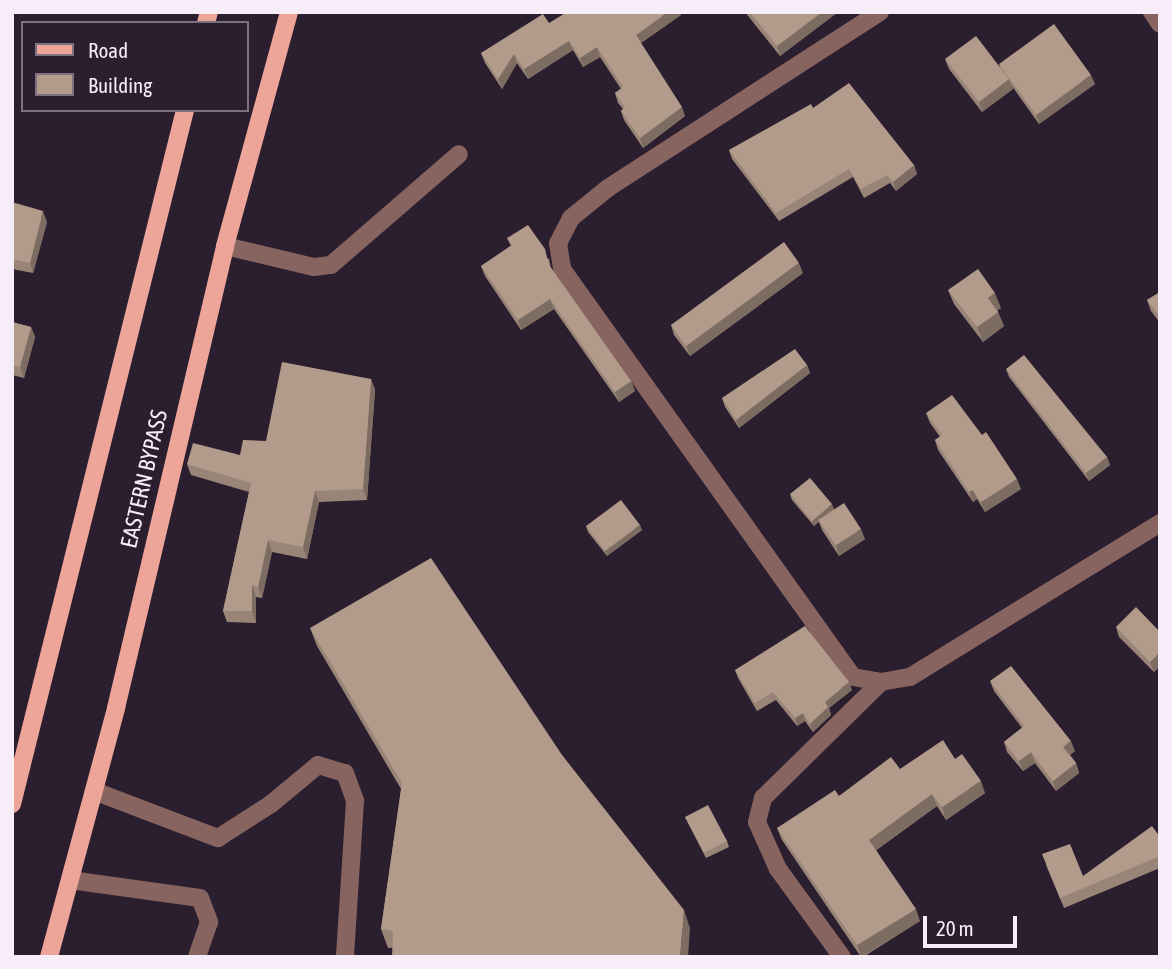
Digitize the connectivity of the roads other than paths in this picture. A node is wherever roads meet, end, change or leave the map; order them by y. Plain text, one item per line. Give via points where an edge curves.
1 (289, 12) edge
2 (880, 12) edge
3 (1152, 12) edge
4 (1160, 24) edge
5 (184, 112) edge
6 (459, 154) dead end
7 (225, 246) junction
8 (1160, 523) edge
9 (881, 682) junction
10 (94, 791) junction
11 (12, 804) edge
12 (70, 880) junction
13 (49, 957) edge
14 (197, 957) edge
15 (345, 957) edge
16 (842, 957) edge

1 - 7 main road, EASTERN BYPASS
2 - 9 street via 608,188 571,218 558,243 562,269 845,671
3 - 4 street
5 - 11 main road
6 - 7 street via 331,265 314,267
7 - 10 main road, EASTERN BYPASS
8 - 9 street via 909,677
9 - 16 street via 763,797 757,822 778,870
10 - 12 main road, EASTERN BYPASS
10 - 15 street via 218,838 271,804 318,765 345,773 355,801
12 - 13 main road, EASTERN BYPASS
12 - 14 street via 200,898 209,922

